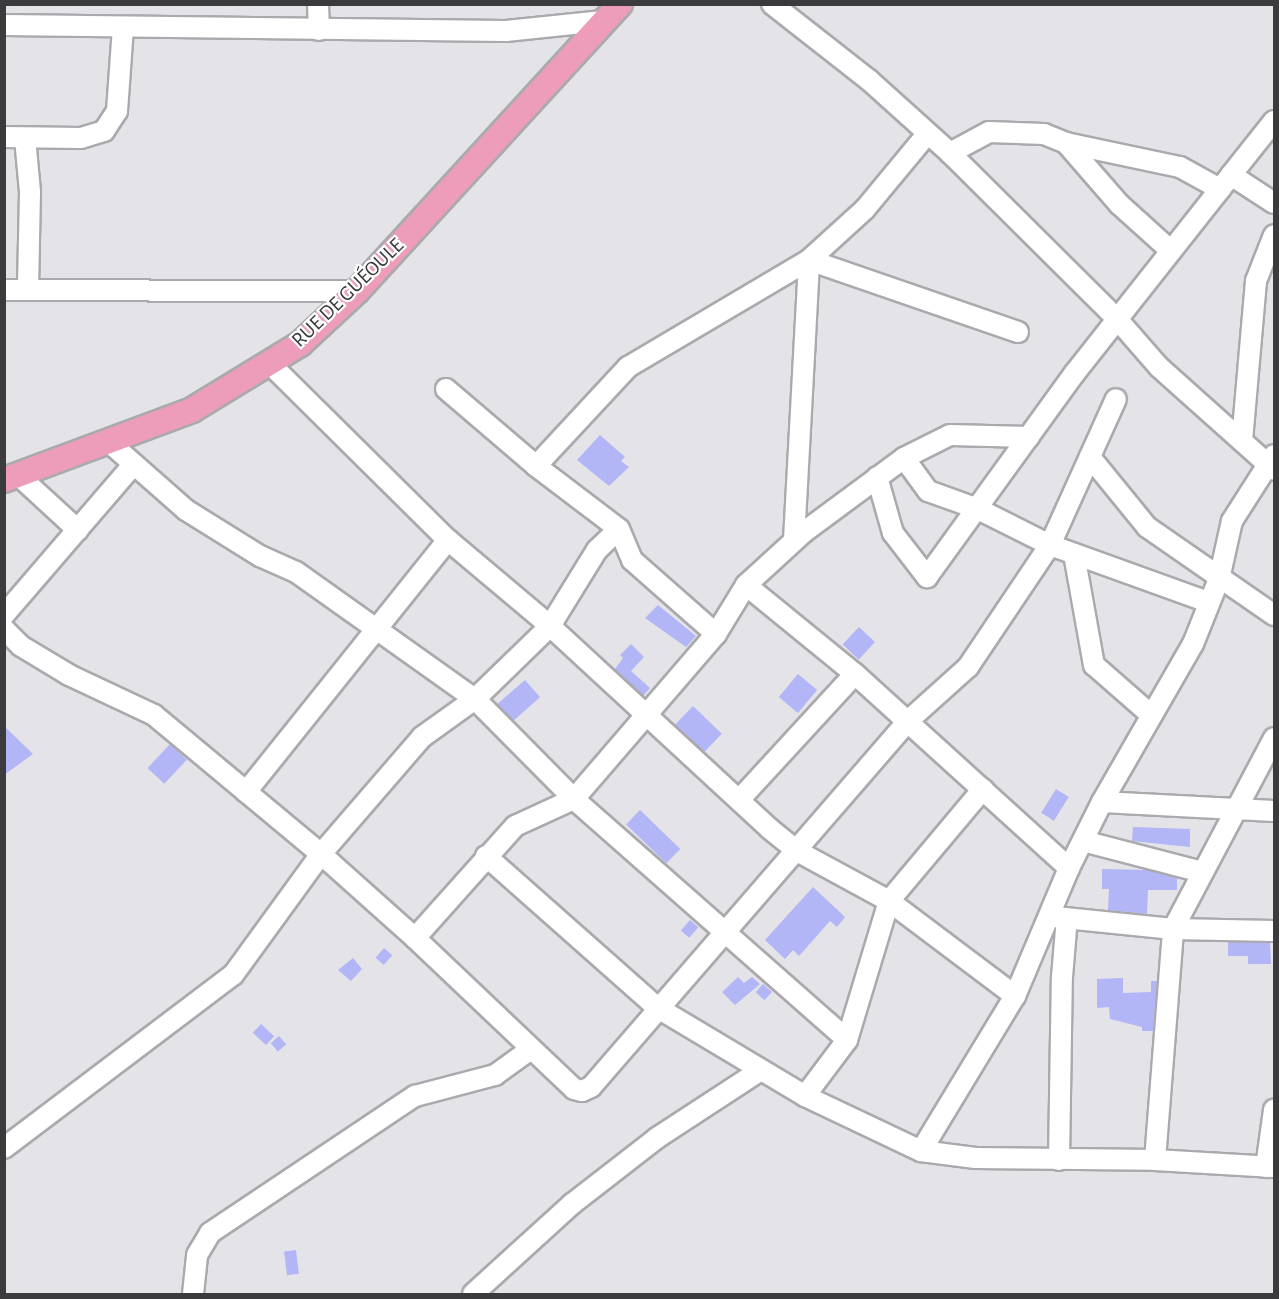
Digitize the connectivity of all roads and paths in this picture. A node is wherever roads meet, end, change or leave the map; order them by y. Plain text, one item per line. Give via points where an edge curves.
1 (318, 4) edge
2 (772, 4) edge
3 (611, 13) edge
4 (4, 25) edge
5 (123, 27) junction
6 (319, 30) junction
7 (1272, 127) edge
8 (927, 134) junction
9 (4, 137) edge
10 (26, 138) junction
11 (1066, 143) junction
12 (950, 153) junction
13 (1226, 182) junction
14 (1275, 203) edge
15 (1275, 235) edge
16 (1171, 251) junction
17 (809, 260) junction
18 (28, 289) junction
19 (4, 290) edge
20 (357, 291) junction
21 (1118, 320) junction
22 (1018, 332) dead end
23 (269, 363) junction
24 (446, 388) dead end
25 (1116, 399) dead end
26 (1029, 437) junction
27 (1242, 441) junction
28 (110, 443) junction
29 (1090, 457) junction
30 (904, 458) junction
31 (135, 464) junction
32 (1272, 464) edge
33 (536, 466) junction
34 (877, 477) junction
35 (12, 478) edge
36 (978, 509) junction
37 (619, 529) junction
38 (78, 530) junction
39 (448, 540) junction
40 (794, 540) junction
41 (1050, 545) junction
42 (1074, 554) junction
43 (1219, 579) junction
44 (746, 585) junction
45 (1208, 602) junction
46 (4, 615) edge
47 (1275, 615) edge
48 (550, 626) junction
49 (4, 629) edge
50 (374, 631) junction
51 (716, 634) junction
52 (855, 674) junction
53 (475, 699) junction
54 (1150, 714) junction
55 (644, 717) junction
56 (908, 721) junction
57 (1275, 738) edge
58 (983, 789) junction
59 (246, 792) junction
60 (574, 799) junction
61 (739, 800) junction
62 (1102, 802) junction
63 (1238, 809) junction
64 (1275, 811) edge
65 (1083, 841) junction
66 (797, 851) junction
67 (321, 854) junction
68 (486, 856) junction
69 (1069, 868) junction
70 (1202, 872) junction
71 (889, 901) junction
72 (1047, 917) junction
73 (1067, 918) junction
74 (1173, 929) junction
75 (723, 930) junction
76 (1275, 931) edge
77 (416, 938) junction
78 (1015, 996) junction
79 (658, 1008) junction
80 (847, 1040) junction
81 (531, 1049) junction
82 (761, 1070) junction
83 (805, 1096) junction
84 (1275, 1110) edge
85 (4, 1148) edge
86 (921, 1151) junction
87 (1059, 1160) junction
88 (1155, 1160) junction
89 (1270, 1167) edge
90 (193, 1294) edge
91 (473, 1294) edge

1 - 6 street
2 - 8 street via 869,80
3 - 6 street via 506,31
3 - 20 main road, RUE DE GUÉOULE
4 - 5 street
5 - 6 street
5 - 10 street via 117,111 104,131 81,138
7 - 13 street
8 - 12 street
8 - 17 street via 865,209
9 - 10 street
10 - 18 street via 30,192
11 - 12 street via 1044,134 989,132
11 - 13 street via 1179,167
11 - 16 street via 1119,204
12 - 21 street
13 - 14 street
13 - 16 street
15 - 27 street via 1256,281
16 - 21 street
17 - 22 street
17 - 33 street via 628,367
17 - 40 street
18 - 19 street
18 - 20 street
20 - 23 main road, RUE DE GUÉOULE via 300,344
21 - 26 street
21 - 27 street via 1159,367
23 - 28 main road, RUE DE GUÉOULE via 192,410
23 - 39 street
24 - 33 street
25 - 29 street
26 - 30 street via 950,435
26 - 36 street
27 - 32 street
28 - 31 street
28 - 35 main road, RUE DE GUÉOULE
29 - 41 street
29 - 43 street via 1147,527
30 - 34 street
30 - 36 street via 928,491
31 - 38 street
31 - 50 street via 186,510 260,556 296,572
32 - 43 street via 1232,520
33 - 37 street
34 - 36 street via 893,532 927,577
34 - 40 street
35 - 38 street
36 - 41 street
37 - 48 street via 597,550
37 - 51 street via 632,560
38 - 46 street
39 - 48 street
39 - 50 street
40 - 44 street
41 - 42 street
41 - 56 street via 968,668
42 - 45 street
42 - 54 street via 1094,665
43 - 45 street
43 - 47 street
44 - 51 street
44 - 52 street
45 - 54 street via 1188,656
48 - 53 street
48 - 55 street
49 - 59 street via 21,646 69,675 153,715
50 - 53 street
50 - 59 street
51 - 55 street
52 - 56 street
52 - 61 street
53 - 60 street
53 - 67 street via 422,737
54 - 62 street
55 - 60 street
55 - 61 street
56 - 58 street
56 - 66 street
57 - 63 street
58 - 69 street
58 - 71 street
59 - 67 street
60 - 68 street via 515,826
60 - 75 street
61 - 66 street
62 - 63 street
62 - 65 street
63 - 64 street
63 - 70 street
65 - 69 street
65 - 70 street
66 - 71 street
66 - 75 street
67 - 77 street
67 - 85 street via 233,975
68 - 77 street
68 - 79 street
69 - 72 street
70 - 74 street
71 - 78 street
71 - 80 street
72 - 73 street
72 - 78 street
73 - 74 street
73 - 87 street via 1061,1000
74 - 76 street
74 - 88 street
75 - 79 street
75 - 80 street
77 - 81 street
78 - 86 street
79 - 81 street via 591,1087 582,1091 574,1089
79 - 82 street
80 - 83 street
81 - 90 street via 495,1075 415,1096 210,1233 197,1255
82 - 83 street
82 - 91 street via 638,1152 572,1204
83 - 86 street
84 - 89 street
86 - 87 street via 976,1158
87 - 88 street
88 - 89 street

